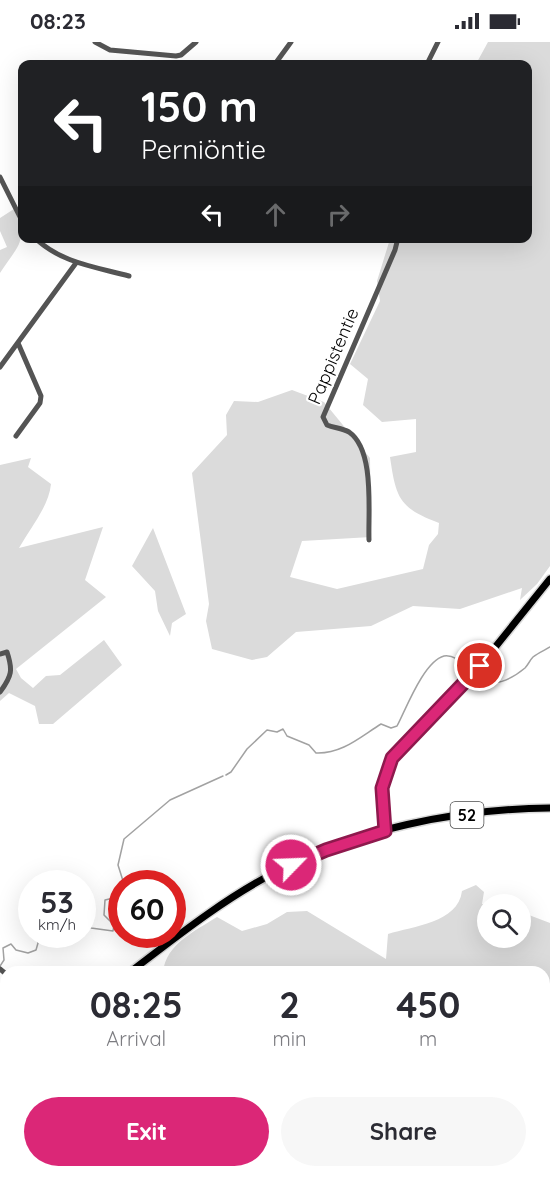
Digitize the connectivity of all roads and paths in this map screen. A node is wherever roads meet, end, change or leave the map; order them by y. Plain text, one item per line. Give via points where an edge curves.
1 (95, 42) edge
2 (196, 42) edge
3 (291, 42) edge
4 (438, 42) edge
5 (278, 60) edge
6 (429, 60) edge
7 (0, 177) edge
8 (18, 214) edge
9 (41, 243) edge
10 (396, 243) edge
11 (76, 263) junction
12 (129, 276) dead end
13 (18, 344) junction
14 (0, 367) edge
15 (16, 436) dead end
16 (369, 540) dead end
17 (550, 579) edge
18 (0, 654) edge
19 (0, 692) edge
20 (550, 808) edge
21 (385, 831) junction
22 (138, 966) edge

1 - 2 street via 110,50 176,56
3 - 5 street
4 - 6 street
7 - 8 street
9 - 11 street
10 - 16 street, Pappistentie via 323,417 327,424 354,436 366,456
11 - 12 street
11 - 13 street
13 - 14 street
13 - 15 street via 41,396
17 - 21 main road via 480,666 392,758 382,788
18 - 19 street via 7,652 13,669
20 - 21 main road, 52 via 450,817
21 - 22 main road, 52 via 326,850 274,873 192,923

